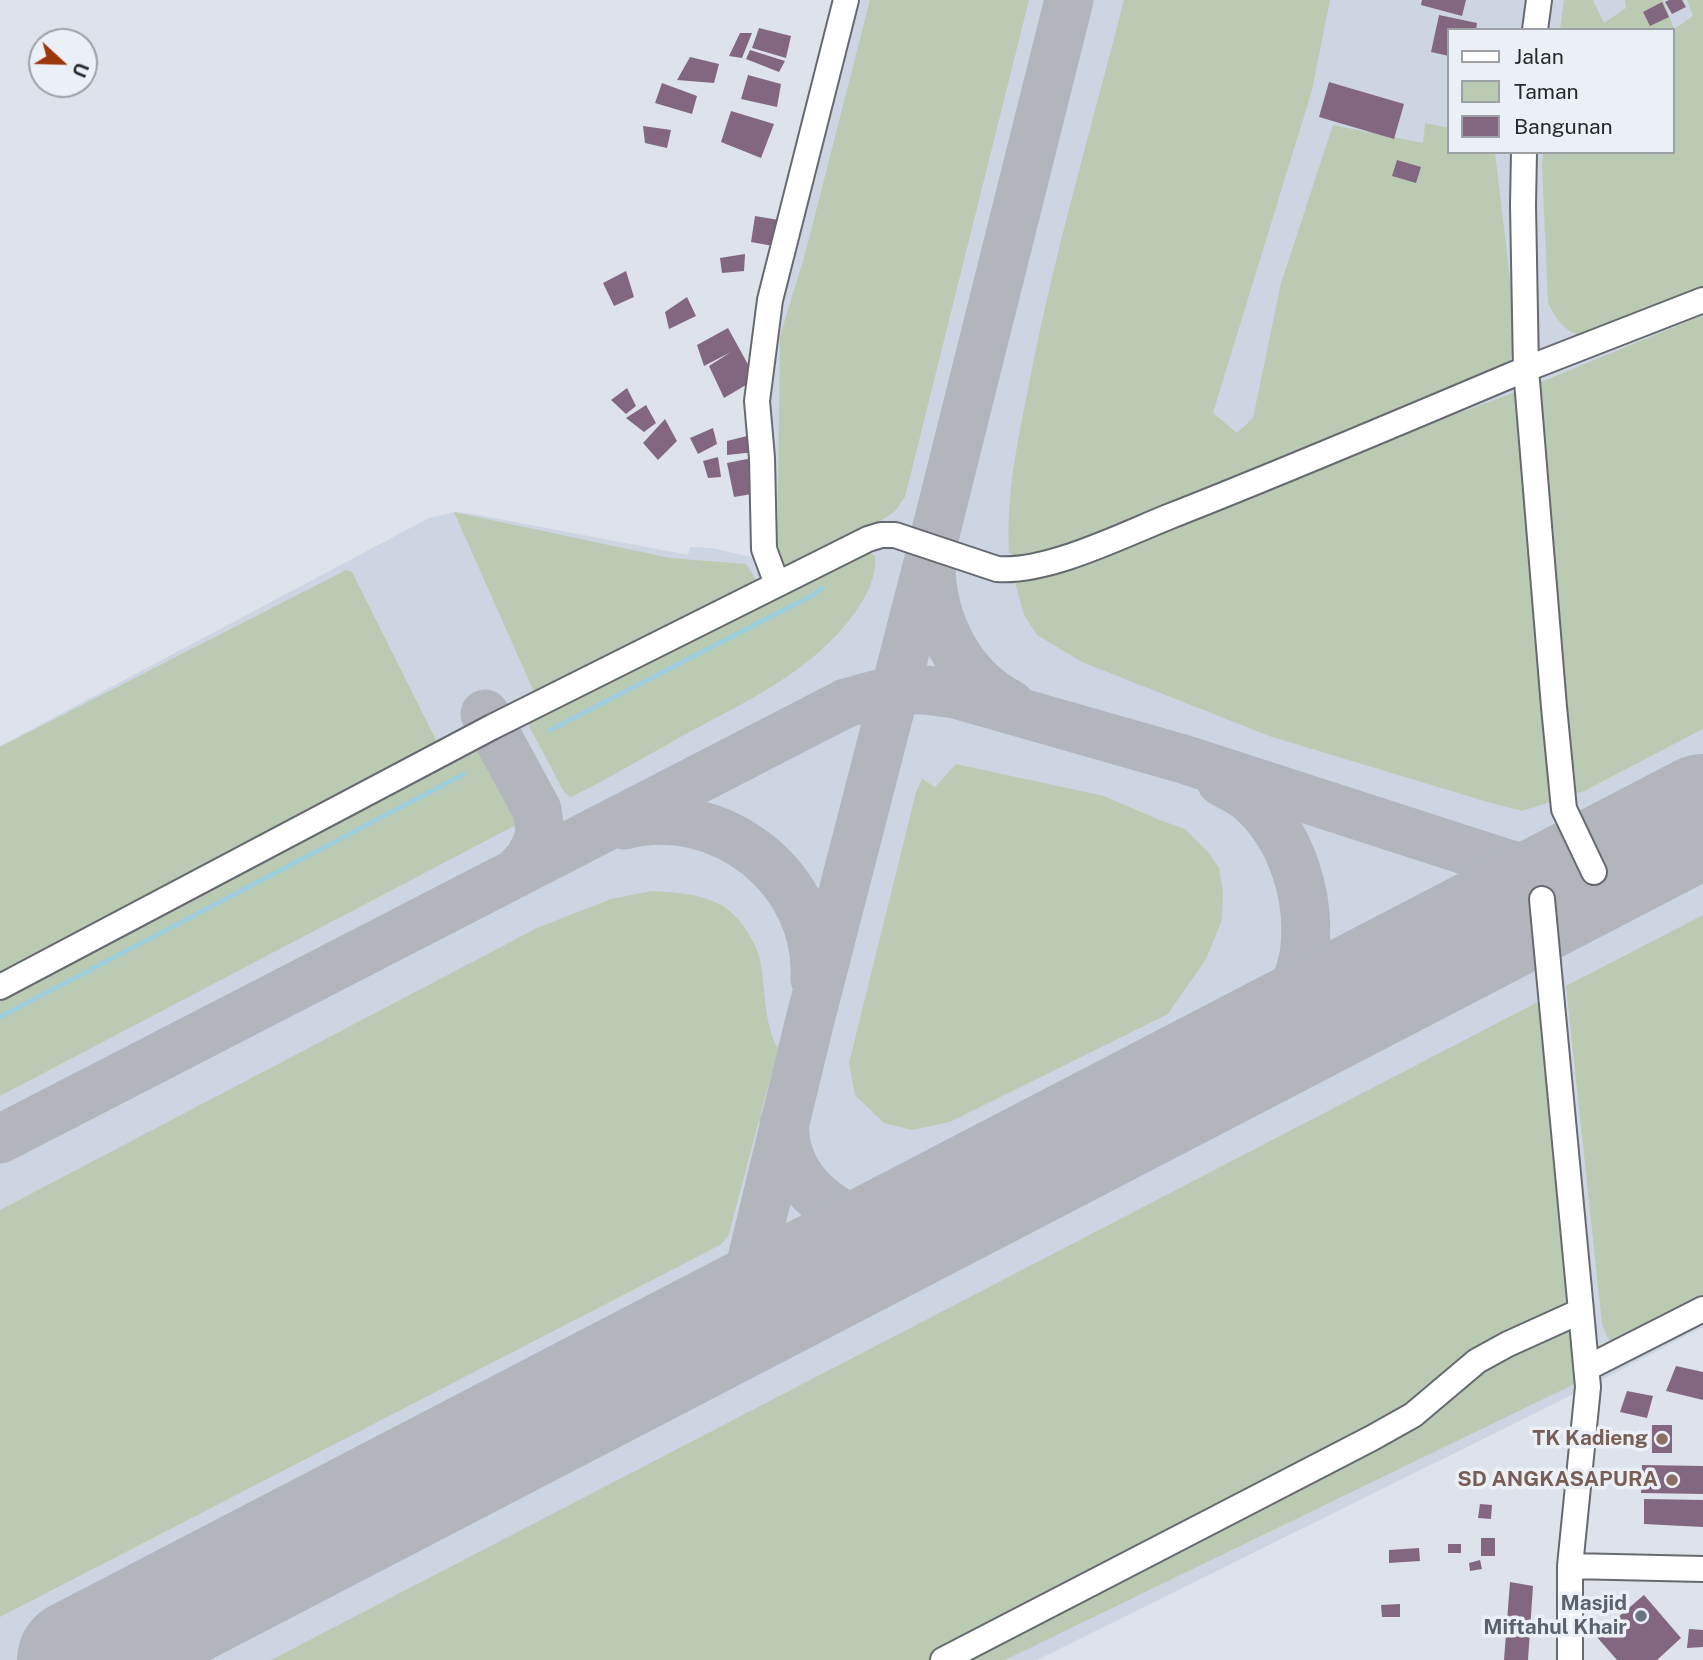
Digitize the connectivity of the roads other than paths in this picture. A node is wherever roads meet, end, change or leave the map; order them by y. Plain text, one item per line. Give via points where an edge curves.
1 (846, 0) edge
2 (1539, 0) edge
3 (1535, 28) edge
4 (1524, 154) edge
5 (1703, 300) edge
6 (1526, 369) junction
7 (777, 584) junction
8 (1594, 872) dead end
9 (1542, 899) dead end
10 (0, 987) edge
11 (1703, 1309) edge
12 (1581, 1311) junction
13 (1587, 1368) junction
14 (1570, 1566) junction
15 (1703, 1569) edge
16 (943, 1660) edge
17 (1570, 1660) edge

1 - 7 street via 770,300 757,401 764,549
2 - 3 street
4 - 6 street
5 - 6 street
6 - 7 street via 1266,478 1030,568 1012,570 979,563 911,538 881,535
6 - 8 street via 1564,809
7 - 10 street via 492,727
9 - 12 street
11 - 13 street
12 - 13 street
12 - 16 street via 1477,1361 1413,1415 1372,1438
13 - 14 street via 1586,1426
14 - 15 street
14 - 17 street

